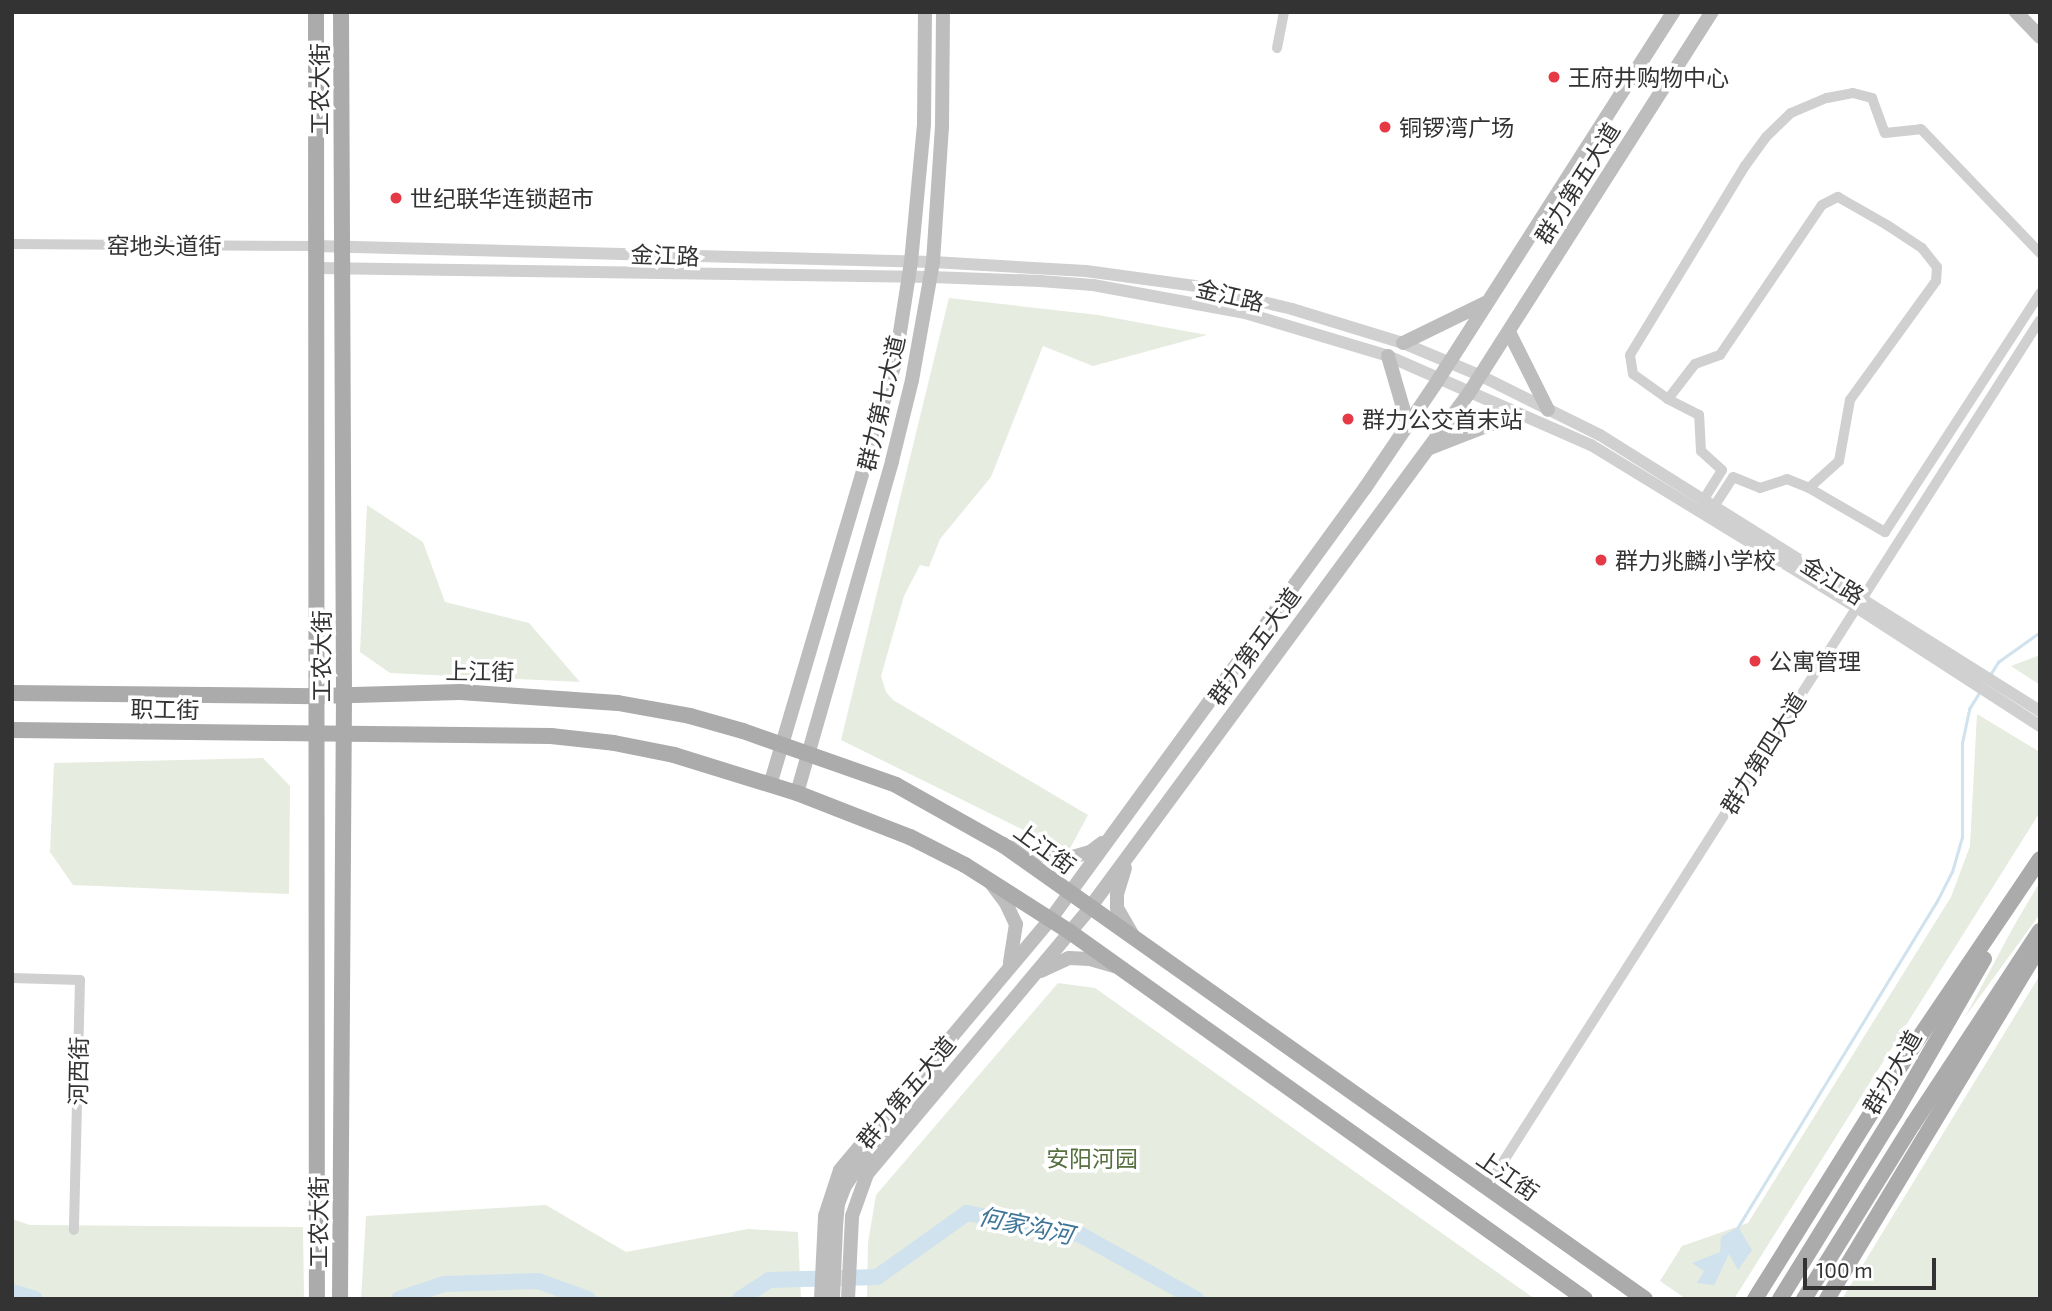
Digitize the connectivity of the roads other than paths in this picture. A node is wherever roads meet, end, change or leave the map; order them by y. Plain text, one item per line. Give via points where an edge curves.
1 (316, 12) edge
2 (341, 12) edge
3 (925, 12) edge
4 (943, 12) edge
5 (1284, 12) edge
6 (1673, 12) edge
7 (1712, 12) edge
8 (2015, 12) edge
9 (2040, 37) edge
10 (1277, 48) dead end
11 (12, 244) edge
12 (316, 246) junction
13 (341, 246) junction
14 (2040, 253) edge
15 (316, 268) junction
16 (342, 268) junction
17 (910, 269) junction
18 (932, 270) junction
19 (2040, 293) edge
20 (1489, 301) junction
21 (2040, 320) edge
22 (1509, 332) junction
23 (1403, 342) junction
24 (1388, 356) junction
25 (1450, 362) junction
26 (1481, 376) junction
27 (1438, 380) junction
28 (1469, 393) junction
29 (1668, 399) junction
30 (1548, 410) junction
31 (1517, 414) junction
32 (1408, 425) junction
33 (1428, 449) junction
34 (1809, 488) junction
35 (1710, 502) junction
36 (1859, 602) junction
37 (1996, 690) junction
38 (12, 693) edge
39 (318, 696) junction
40 (344, 696) junction
41 (2040, 711) edge
42 (2040, 726) edge
43 (12, 730) edge
44 (318, 734) junction
45 (344, 734) junction
46 (783, 745) junction
47 (808, 754) junction
48 (770, 785) junction
49 (797, 793) junction
50 (1114, 833) junction
51 (1003, 845) junction
52 (1131, 852) junction
53 (2040, 859) edge
54 (2040, 865) edge
55 (988, 879) junction
56 (1070, 894) junction
57 (1090, 909) junction
58 (1050, 920) junction
59 (2040, 931) edge
60 (1070, 932) junction
61 (1139, 943) junction
62 (2040, 946) edge
63 (1118, 967) junction
64 (1008, 970) junction
65 (1034, 975) junction
66 (12, 978) edge
67 (1011, 1003) junction
68 (1487, 1188) junction
69 (74, 1230) dead end
70 (317, 1299) edge
71 (340, 1299) edge
72 (821, 1299) edge
73 (833, 1299) edge
74 (848, 1299) edge
75 (1585, 1299) edge
76 (1645, 1299) edge
77 (1755, 1299) edge
78 (1780, 1299) edge
79 (1804, 1299) edge
80 (1827, 1299) edge

1 - 12 main road, 工农大街
2 - 13 main road, 工农大街
3 - 17 main road, 群力第七大道 via 924,124
4 - 18 main road, 群力第七大道 via 942,127
5 - 10 street
6 - 20 main road, 群力第五大道
7 - 22 main road, 群力第五大道
8 - 9 main road
11 - 12 street, 窑地头道街
12 - 13 street, 金江路
12 - 15 main road, 工农大街
13 - 16 main road, 工农大街
13 - 17 street, 金江路
14 - 29 street via 1921,130 1885,133 1872,98 1853,93 1827,98 1791,113 1766,137 1630,355 1633,374
15 - 16 street, 金江路
15 - 39 main road, 工农大街
16 - 17 street, 金江路
16 - 40 main road, 工农大街
17 - 18 street, 金江路
17 - 46 main road, 群力第七大道 via 895,364
18 - 23 street, 金江路 via 1086,271 1195,286
18 - 24 street, 金江路 via 1178,298 1284,323
18 - 47 main road, 群力第七大道 via 892,461
19 - 34 street via 1885,532
20 - 23 main road
20 - 25 main road, 群力第五大道
21 - 36 street, 群力第四大道
22 - 26 main road, 群力第五大道
22 - 30 main road
23 - 25 street, 金江路
24 - 27 street, 金江路
24 - 32 main road
25 - 26 street, 金江路
25 - 27 main road, 群力第五大道
26 - 28 main road, 群力第五大道
26 - 30 street, 金江路
27 - 28 street, 金江路
27 - 32 main road, 群力第五大道
28 - 31 street, 金江路
28 - 33 main road, 群力第五大道
29 - 34 street via 1695,364 1720,355 1822,205 1838,197 1878,220 1922,248 1937,267 1936,281 1850,400 1839,461
29 - 35 street via 1699,415 1701,451 1722,470
30 - 35 street, 金江路 via 1600,435
31 - 33 main road
31 - 36 street, 金江路 via 1591,445
32 - 50 main road, 群力第五大道
33 - 52 main road, 群力第五大道
34 - 35 street via 1787,479 1760,488 1733,477
35 - 36 street, 金江路
36 - 37 street, 金江路
36 - 68 street, 群力第四大道
37 - 41 street, 金江路
37 - 42 street, 金江路
38 - 39 main road, 职工街
39 - 40 main road, 上江街
39 - 44 main road, 工农大街
40 - 45 main road, 工农大街
40 - 46 main road, 上江街 via 460,692 618,703 690,716
43 - 44 main road, 职工街
44 - 45 main road
44 - 70 main road, 工农大街
45 - 48 main road via 518,734 614,743 674,755
45 - 71 main road, 工农大街
46 - 47 main road, 上江街
46 - 48 main road, 群力第七大道
47 - 49 main road, 群力第七大道
47 - 51 main road, 上江街 via 896,785
48 - 49 main road
49 - 55 main road via 910,837
50 - 51 main road via 1090,852 1062,860
50 - 56 main road, 群力第五大道
51 - 56 main road, 上江街
52 - 57 main road, 群力第五大道
52 - 61 main road via 1120,881 1117,908
53 - 77 main road via 1906,1057
54 - 78 main road, 群力大道
55 - 58 main road
55 - 64 main road via 1016,924
56 - 57 main road, 上江街
56 - 58 main road, 群力第五大道
57 - 60 main road, 群力第五大道
57 - 61 main road, 上江街
58 - 60 main road
58 - 64 main road, 群力第五大道
59 - 79 main road, 群力大道, bridge
60 - 63 main road
60 - 65 main road, 群力第五大道
61 - 68 main road, 上江街
62 - 80 main road
63 - 65 main road via 1069,958
63 - 75 main road
64 - 72 main road, 群力第五大道 via 840,1170 828,1199 823,1232
65 - 67 main road, 群力第五大道
66 - 69 street, 河西街 via 80,980
67 - 73 main road via 968,1039 845,1186 838,1204
67 - 74 main road, 群力第五大道 via 867,1174 855,1203
68 - 76 main road, 上江街

